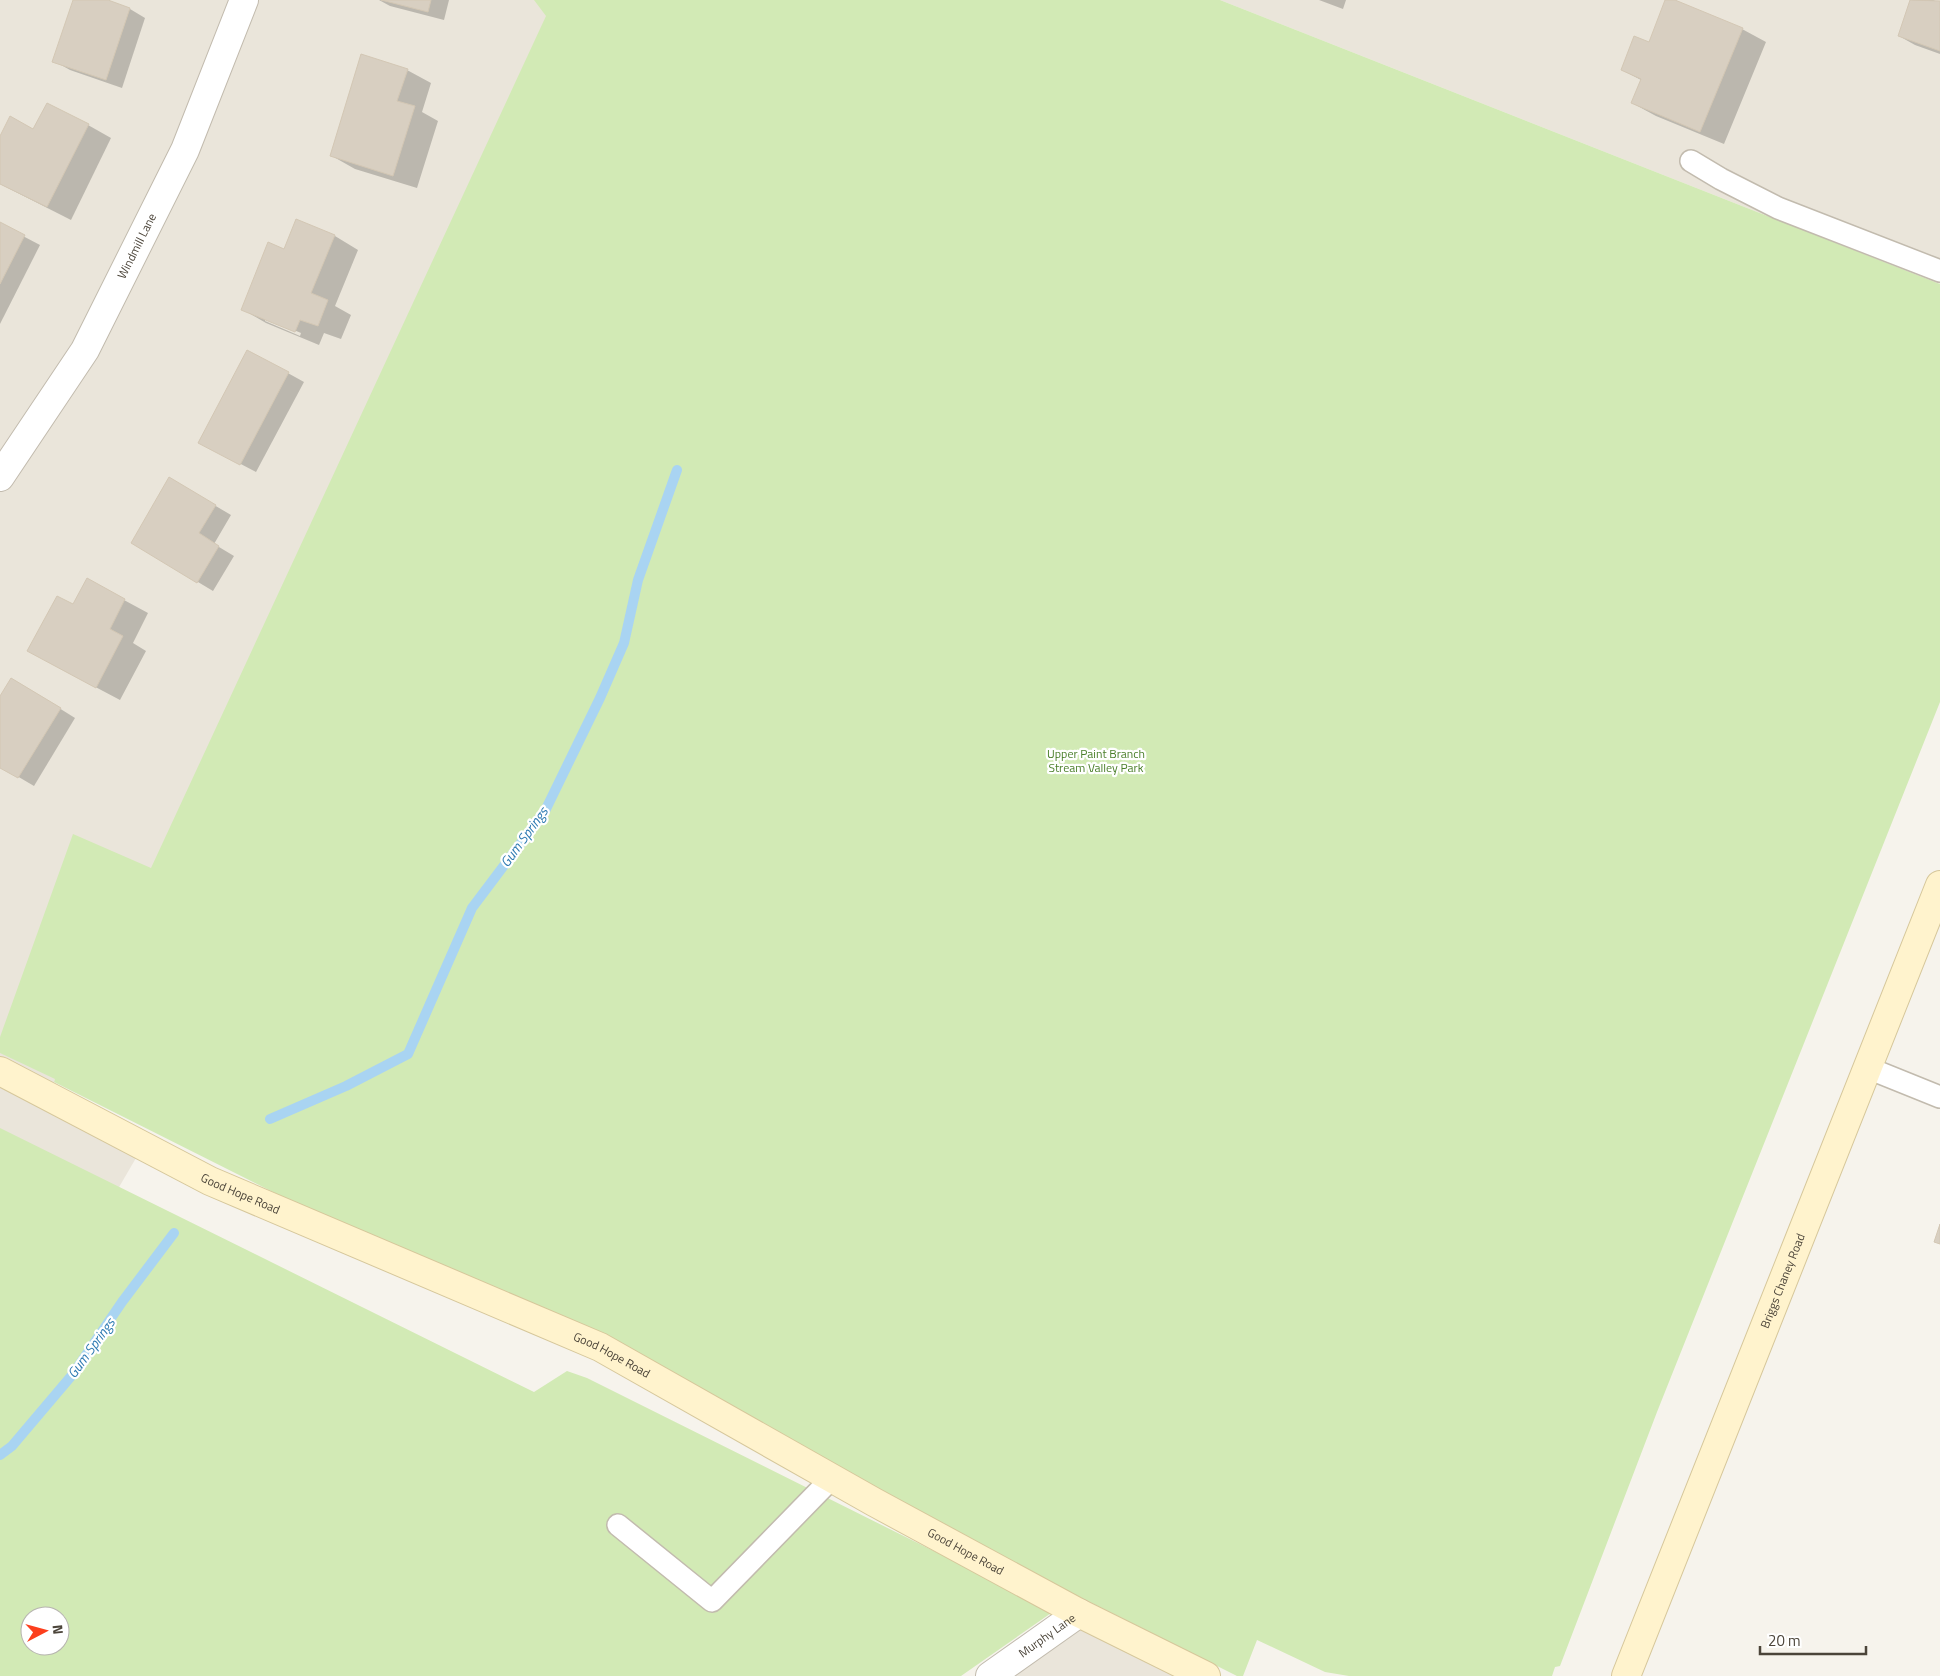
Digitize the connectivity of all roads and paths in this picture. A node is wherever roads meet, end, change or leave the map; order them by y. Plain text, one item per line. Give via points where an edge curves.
1 (244, 0) edge
2 (1691, 161) dead end
3 (1940, 272) edge
4 (0, 476) edge
5 (1940, 885) edge
6 (1931, 932) edge
7 (1868, 1068) junction
8 (0, 1071) edge
9 (1940, 1096) edge
10 (832, 1478) junction
11 (618, 1526) dead end
12 (1079, 1613) junction
13 (990, 1676) edge
14 (1206, 1676) edge
15 (1626, 1676) edge

1 - 4 street, Windmill Lane via 185,150 84,350
2 - 3 lane via 1778,208
5 - 6 street, Briggs Chaney Road
6 - 7 street, Briggs Chaney Road
7 - 9 lane
7 - 15 street, Briggs Chaney Road
8 - 10 street, Good Hope Road via 210,1181 600,1347
10 - 11 lane via 712,1601
10 - 12 street, Good Hope Road
12 - 13 street, Murphy Lane
12 - 14 street, Good Hope Road

